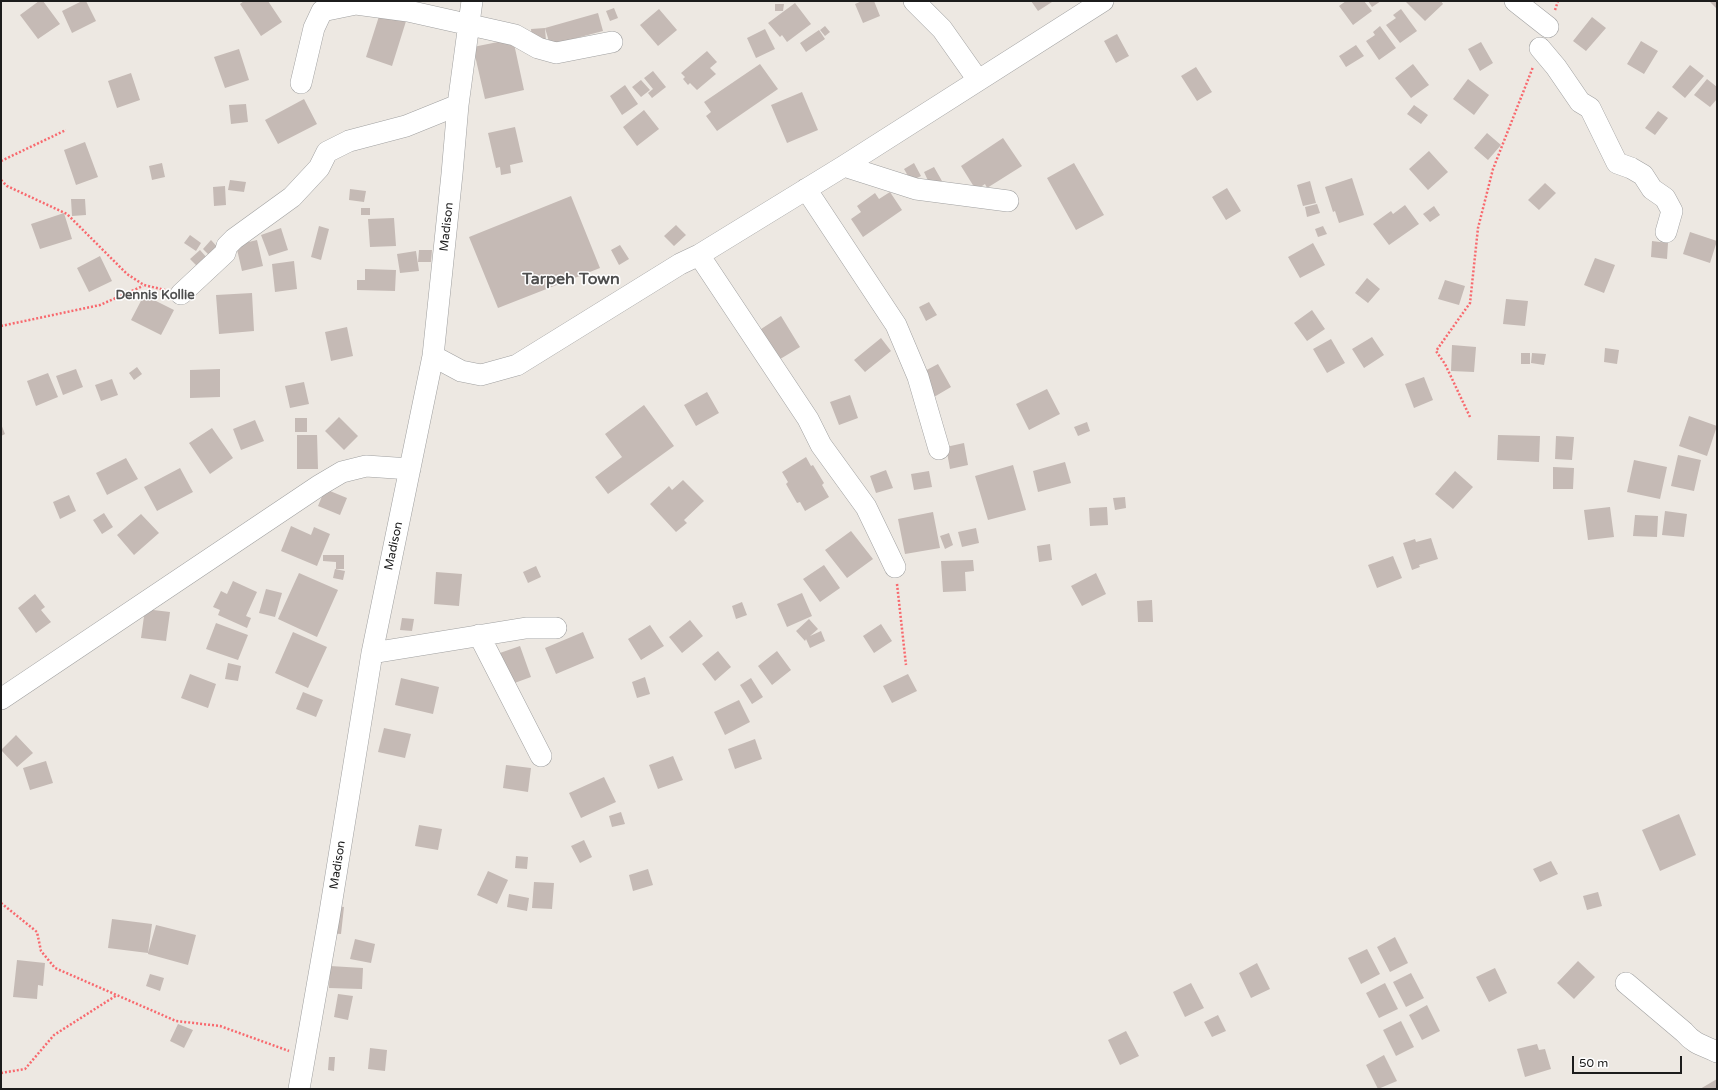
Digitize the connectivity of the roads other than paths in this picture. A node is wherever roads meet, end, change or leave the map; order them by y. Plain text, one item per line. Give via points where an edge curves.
1 (472, 1) edge
2 (914, 1) edge
3 (1103, 1) edge
4 (1515, 1) edge
5 (470, 26) junction
6 (1548, 27) road end
7 (612, 42) dead end
8 (1540, 48) road end
9 (978, 80) junction
10 (301, 82) dead end
11 (458, 105) junction
12 (844, 166) junction
13 (806, 189) junction
14 (1008, 201) dead end
15 (1666, 232) dead end
16 (699, 254) junction
17 (181, 294) road end
18 (433, 356) junction
19 (939, 449) dead end
20 (410, 469) junction
21 (896, 567) road end
22 (556, 628) dead end
23 (479, 635) junction
24 (372, 653) junction
25 (1, 699) edge
26 (541, 756) dead end
27 (1626, 983) dead end
28 (1717, 1052) edge
29 (299, 1089) edge

1 - 5 street, Madison
2 - 9 street via 942,29
3 - 9 street
4 - 6 street
5 - 7 street via 515,36 556,54
5 - 10 street via 408,11 356,4 322,10 314,28
5 - 11 street, Madison
8 - 15 street via 1580,102 1590,108 1617,163 1643,175 1652,189 1665,198 1672,211
9 - 12 street
11 - 17 street via 406,126 349,141 327,152 319,168 292,197 234,238 225,253
11 - 18 street, Madison
12 - 13 street
12 - 14 street via 916,189
13 - 16 street
13 - 19 street via 896,324 918,377
16 - 18 street via 517,364 481,375 461,371
16 - 21 street via 808,418 821,445 866,507
18 - 20 street, Madison
20 - 24 street, Madison
20 - 25 street via 366,466 342,472
22 - 23 street via 526,628
23 - 24 street
23 - 26 street
24 - 29 street, Madison
27 - 28 street via 1684,1032 1691,1041

